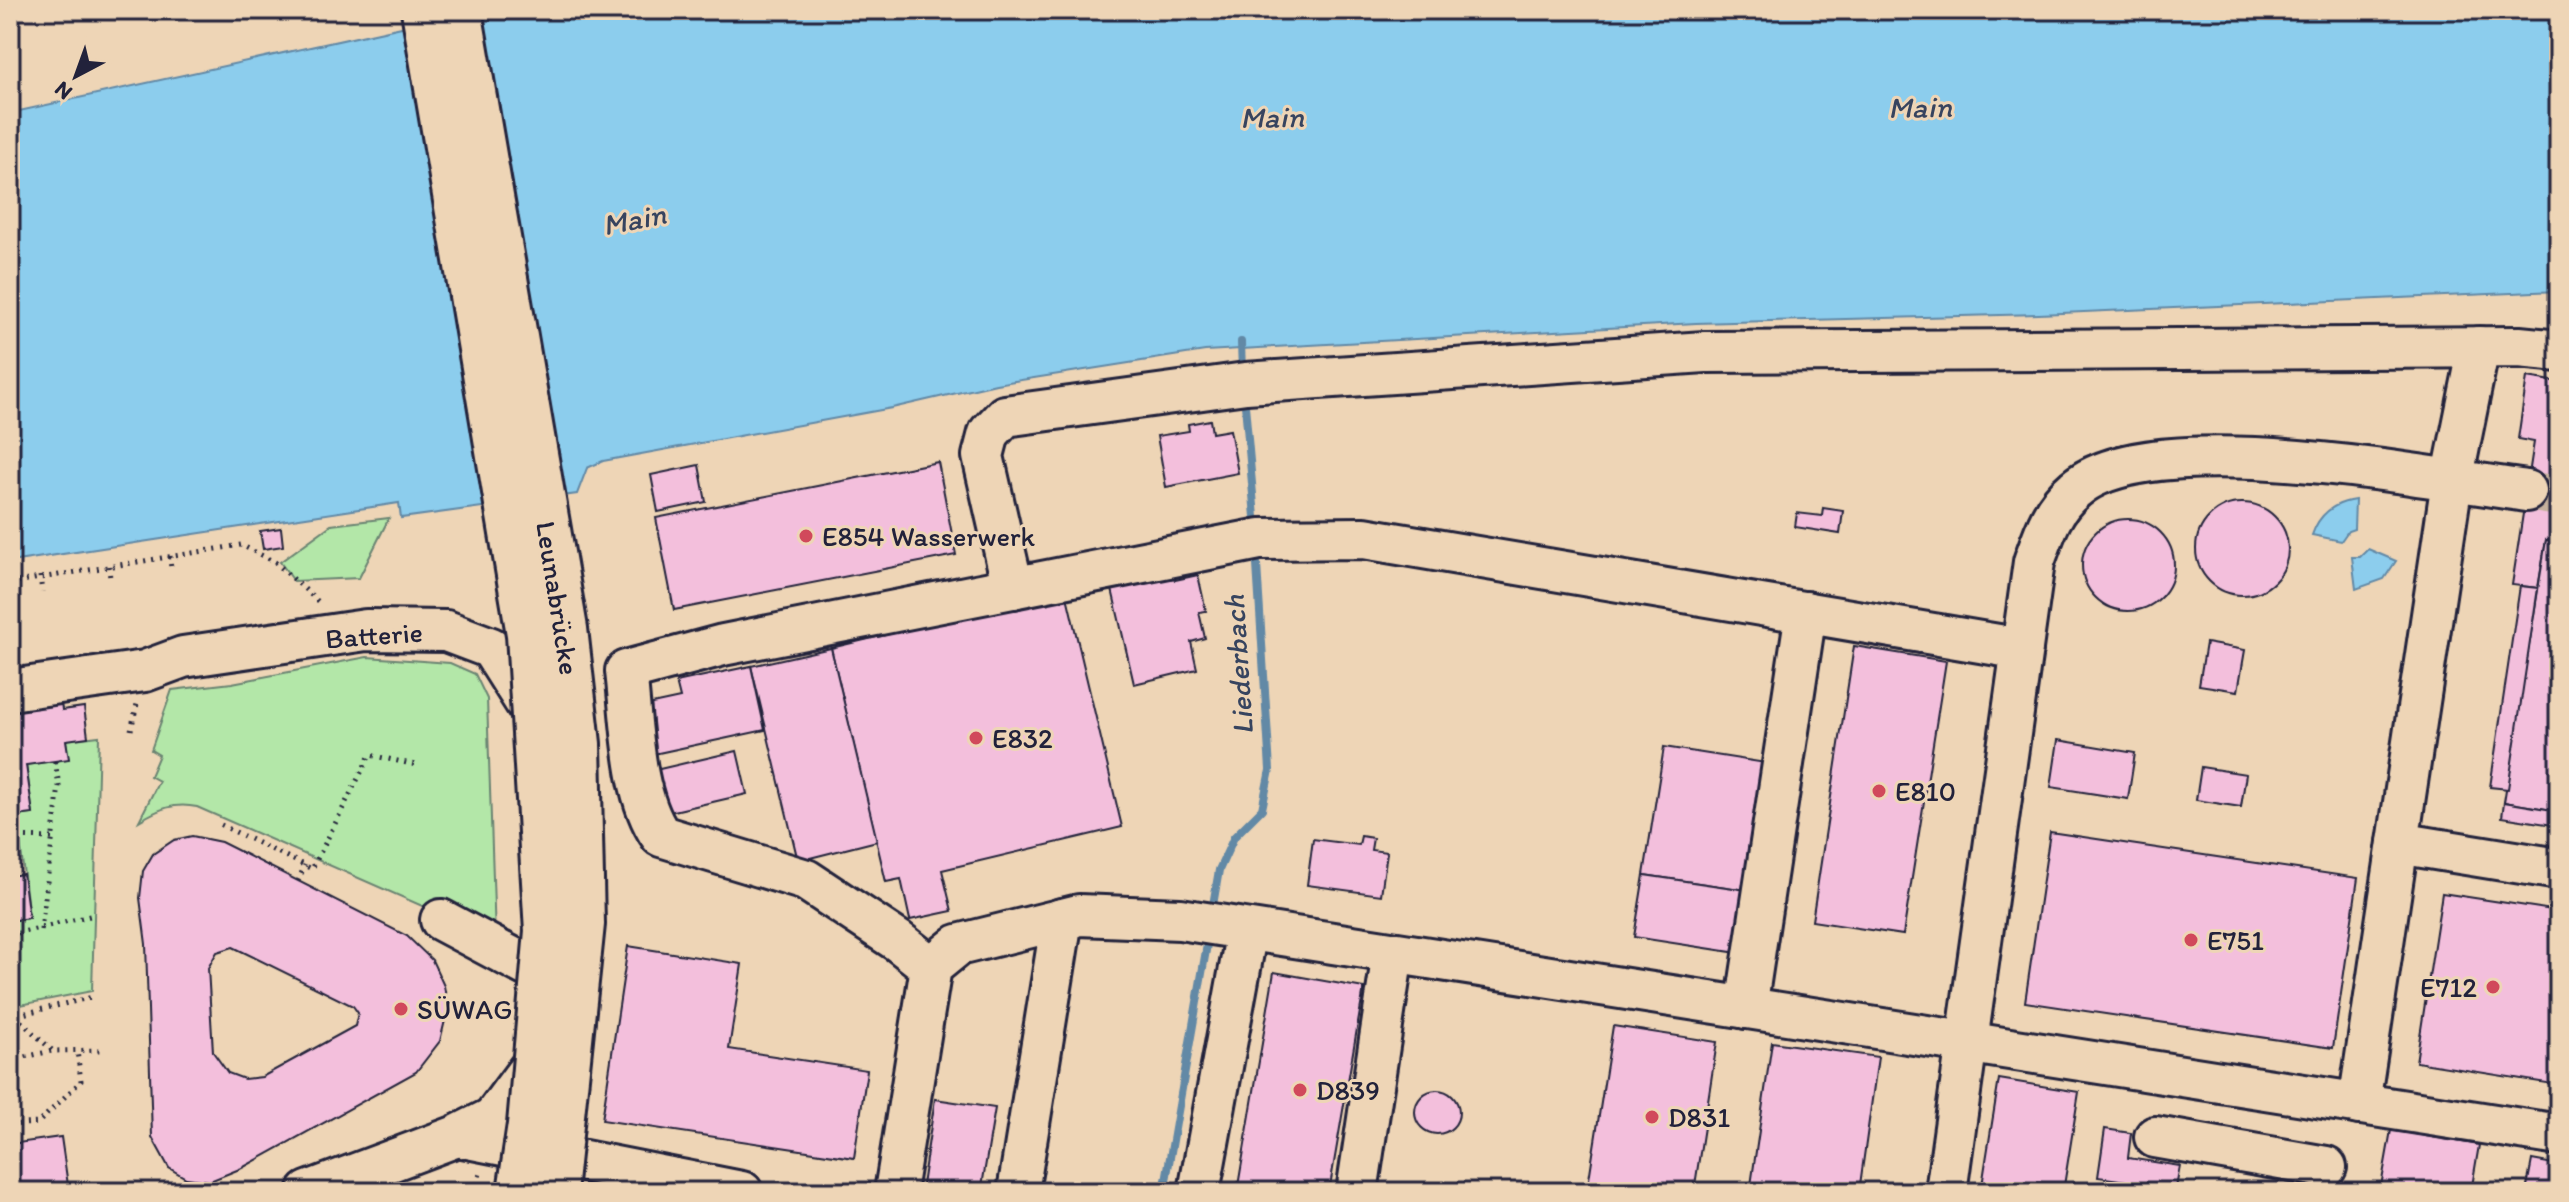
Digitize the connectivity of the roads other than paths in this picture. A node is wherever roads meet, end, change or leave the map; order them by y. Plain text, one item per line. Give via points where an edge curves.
1 (424, 10) edge
2 (459, 10) edge
3 (2479, 347) junction
4 (2559, 351) edge
5 (2452, 481) junction
6 (2526, 491) tunnel mouth
7 (1013, 588) junction
8 (1806, 612) junction
9 (2022, 649) junction
10 (10, 690) edge
11 (2398, 843) junction
12 (2559, 869) edge
13 (1062, 919) junction
14 (441, 920) dead end
15 (1247, 930) junction
16 (1393, 953) junction
17 (931, 967) junction
18 (563, 985) junction
19 (1746, 1008) junction
20 (1968, 1043) junction
21 (2350, 1102) junction
22 (2559, 1135) edge
23 (457, 1136) junction
24 (2155, 1137) dead end
25 (2324, 1179) edge
26 (308, 1192) edge
27 (520, 1192) edge
28 (554, 1192) edge
29 (742, 1192) edge
30 (895, 1192) edge
31 (1018, 1192) edge
32 (1199, 1192) edge
33 (1357, 1192) edge
34 (1946, 1192) edge

1 - 27 main road, Leunabrücke, bridge via 529,634 539,752 547,931
2 - 28 main road, Leunabrücke, bridge via 565,629 578,744 582,924
3 - 4 street
3 - 5 street
3 - 7 street via 1705,352 1209,388 1005,416 989,433 983,456
5 - 6 street
5 - 9 street via 2279,458 2160,460 2101,472 2076,487 2052,513 2034,562
5 - 11 street
7 - 8 street via 1226,546 1313,536 1364,538
7 - 17 street via 723,645 626,671 643,799 661,836 806,880
8 - 9 street
8 - 19 street
9 - 20 street
10 - 18 street, Batterie via 145,671 183,657 353,633 446,631 491,648 555,750 567,879
11 - 12 street
11 - 21 street
13 - 15 street via 1180,919
13 - 17 street via 958,945
13 - 31 street
14 - 18 street
15 - 16 street
15 - 32 street
16 - 19 street
16 - 33 street
17 - 30 street
18 - 23 street, Batterie via 538,1061 493,1118
19 - 20 street
20 - 21 street
20 - 34 street
21 - 22 street
21 - 25 street
23 - 26 street, Batterie
23 - 29 street
24 - 25 street

